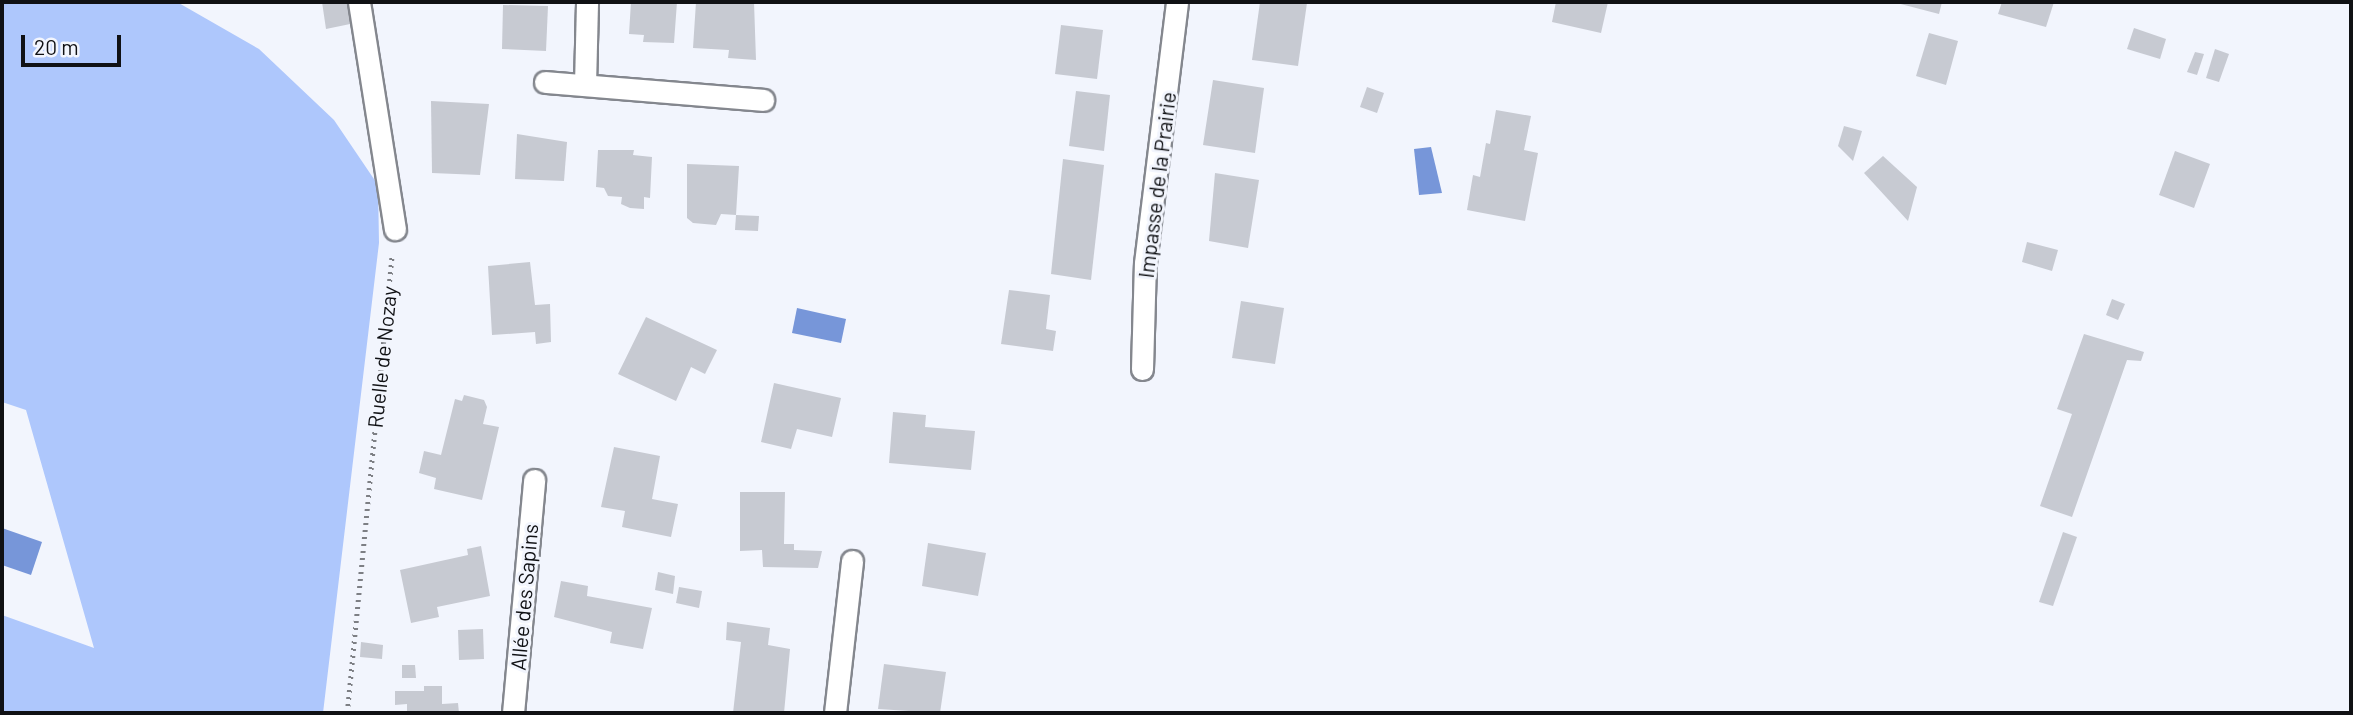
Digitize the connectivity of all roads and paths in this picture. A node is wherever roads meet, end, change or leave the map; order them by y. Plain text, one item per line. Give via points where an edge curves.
1 (359, 2) edge
2 (587, 2) edge
3 (1177, 2) edge
4 (545, 82) dead end
5 (585, 85) junction
6 (762, 100) dead end
7 (394, 229) joint
8 (1142, 369) dead end
9 (534, 480) dead end
10 (852, 561) dead end
11 (347, 713) edge
12 (513, 713) edge
13 (835, 713) edge

1 - 7 lane
2 - 5 lane
3 - 8 lane, Impasse de la Prairie via 1145,263
4 - 5 lane
5 - 6 lane
7 - 11 path, Ruelle de Nozay
9 - 12 lane, Allée des Sapins
10 - 13 lane

